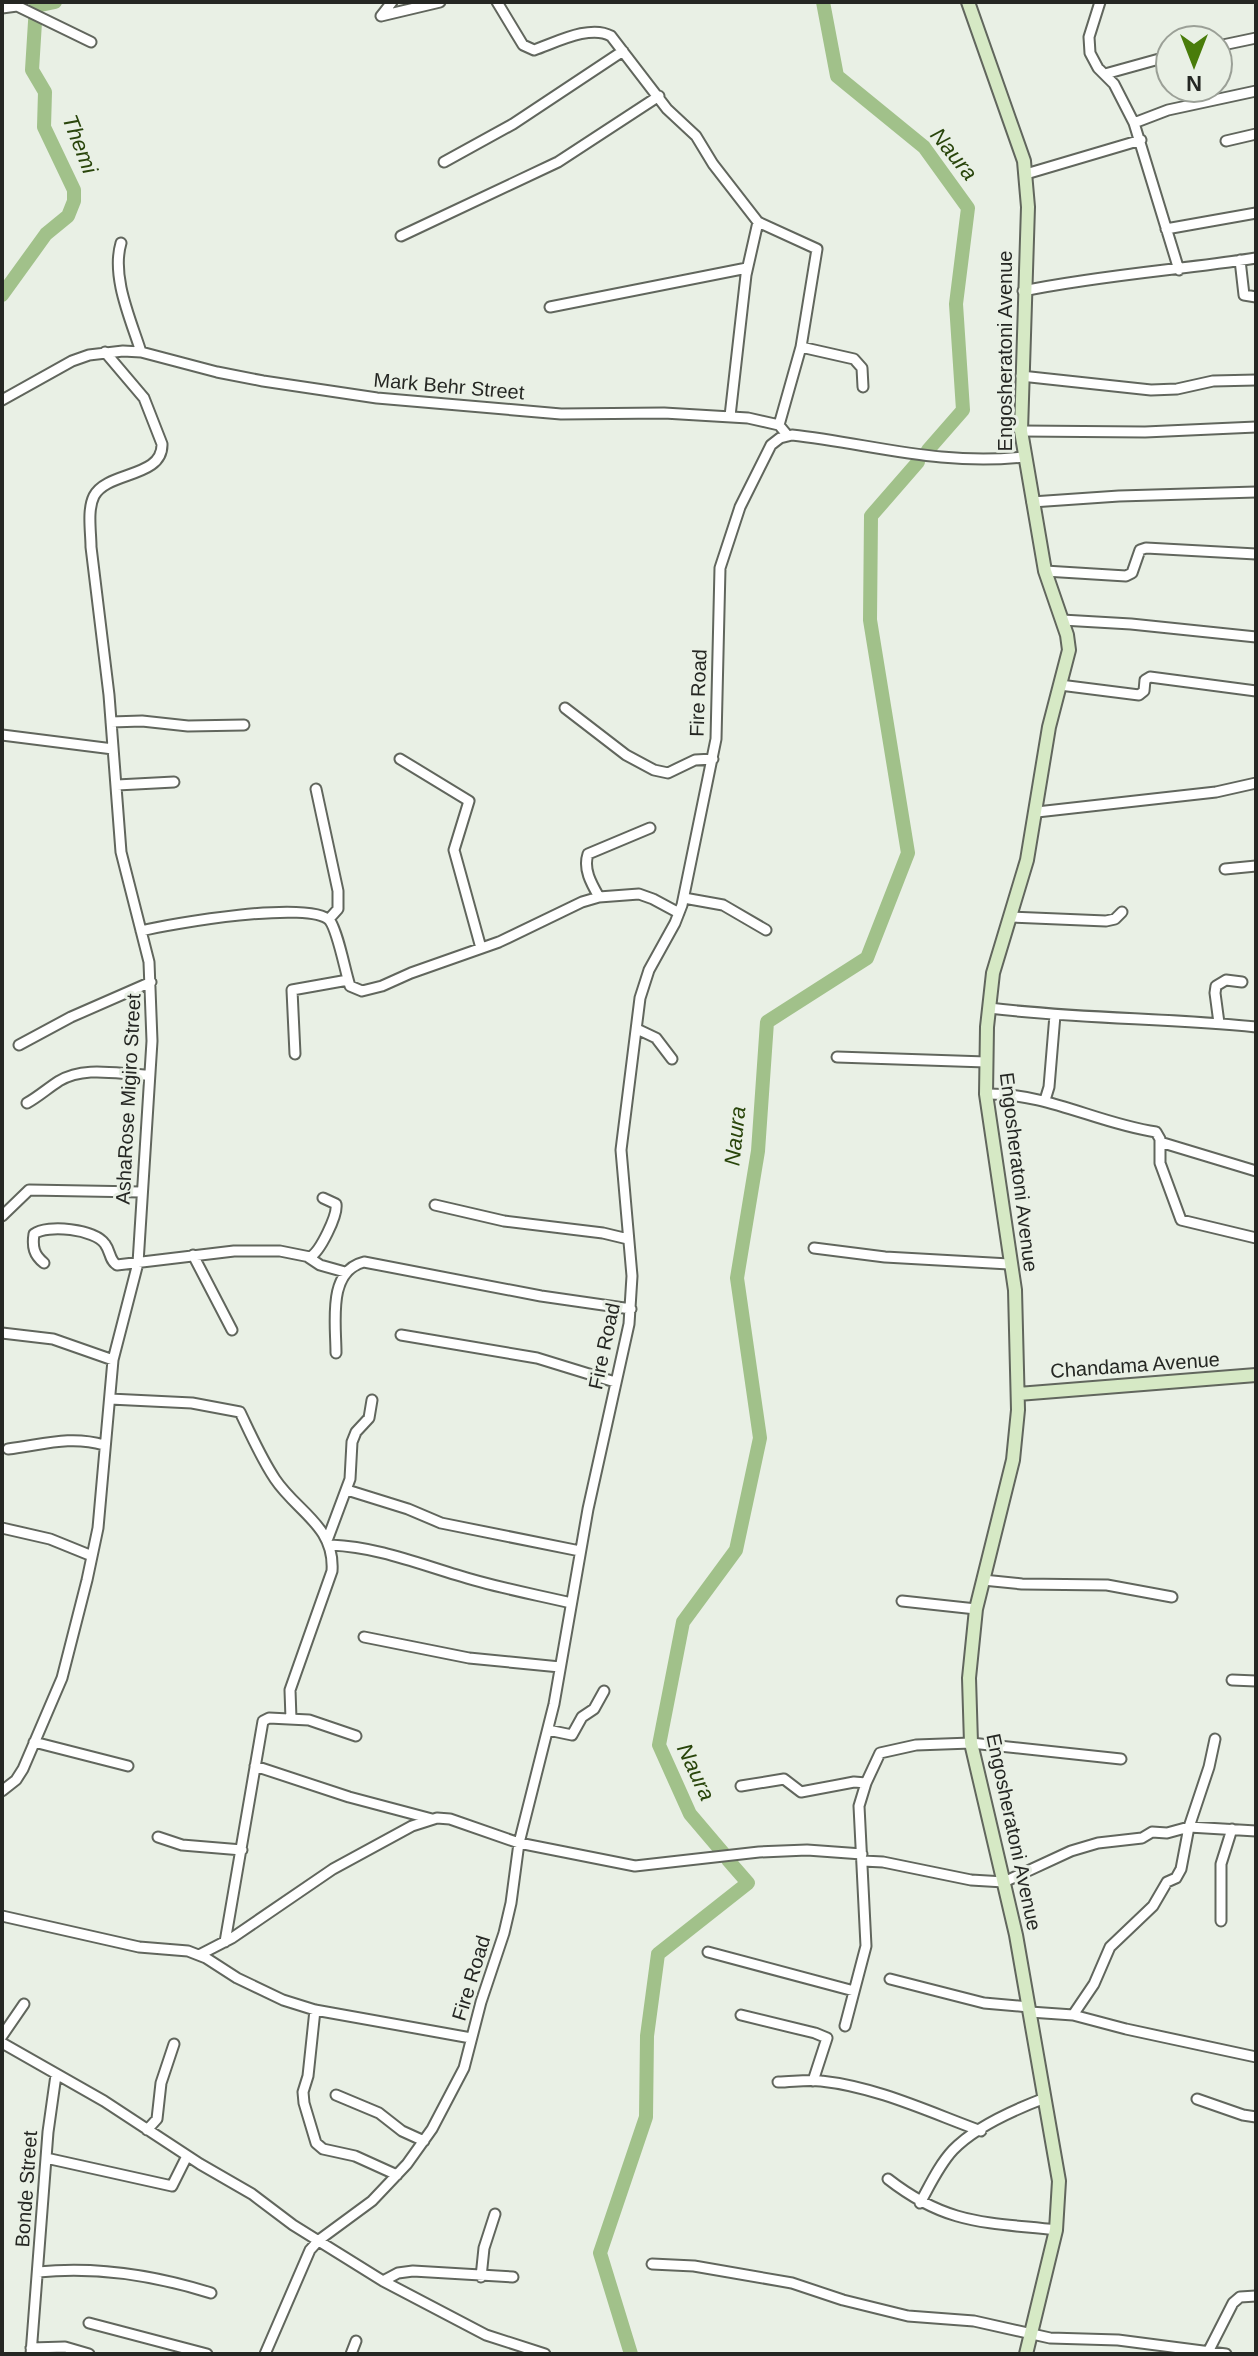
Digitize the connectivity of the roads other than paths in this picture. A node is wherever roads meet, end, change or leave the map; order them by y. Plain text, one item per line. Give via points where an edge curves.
1 (392, 2) edge
2 (440, 2) edge
3 (497, 2) edge
4 (968, 2) edge
5 (1100, 2) edge
6 (2, 8) edge
7 (1256, 38) edge
8 (91, 42) dead end
9 (1234, 43) edge
10 (623, 51) junction
11 (1154, 60) edge
12 (1105, 74) junction
13 (1256, 91) edge
14 (659, 96) junction
15 (1134, 123) junction
16 (1256, 134) edge
17 (1141, 140) junction
18 (1226, 141) dead end
19 (444, 162) dead end
20 (1026, 174) junction
21 (1256, 213) edge
22 (758, 222) junction
23 (1166, 229) junction
24 (401, 236) dead end
25 (121, 243) dead end
26 (1256, 258) edge
27 (1240, 260) junction
28 (747, 268) junction
29 (1179, 270) junction
30 (1023, 291) junction
31 (1256, 297) edge
32 (550, 307) dead end
33 (801, 347) junction
34 (105, 352) junction
35 (141, 352) junction
36 (1021, 376) junction
37 (1256, 380) edge
38 (863, 387) dead end
39 (2, 400) edge
40 (730, 416) junction
41 (779, 425) junction
42 (1256, 427) edge
43 (1021, 431) junction
44 (788, 436) junction
45 (1023, 457) junction
46 (1256, 492) edge
47 (1032, 502) junction
48 (1256, 554) edge
49 (1045, 571) junction
50 (1062, 620) junction
51 (1256, 637) edge
52 (1060, 685) junction
53 (1256, 691) edge
54 (565, 708) dead end
55 (111, 722) junction
56 (244, 725) dead end
57 (2, 735) edge
58 (113, 749) junction
59 (400, 759) dead end
60 (713, 759) junction
61 (174, 782) dead end
62 (1256, 783) edge
63 (117, 785) junction
64 (316, 789) dead end
65 (1037, 812) junction
66 (650, 828) dead end
67 (1256, 866) edge
68 (1225, 869) dead end
69 (599, 897) junction
70 (684, 898) junction
71 (1122, 912) dead end
72 (679, 913) junction
73 (1010, 917) junction
74 (329, 919) junction
75 (766, 930) dead end
76 (141, 931) junction
77 (481, 948) junction
78 (348, 980) junction
79 (151, 982) junction
80 (1242, 982) dead end
81 (989, 1008) junction
82 (1055, 1015) junction
83 (1219, 1023) junction
84 (1256, 1027) edge
85 (637, 1029) junction
86 (19, 1045) dead end
87 (295, 1054) dead end
88 (837, 1057) dead end
89 (672, 1059) dead end
90 (986, 1062) junction
91 (149, 1075) junction
92 (986, 1094) junction
93 (1045, 1100) junction
94 (27, 1103) dead end
95 (1160, 1142) junction
96 (1256, 1171) edge
97 (141, 1192) junction
98 (323, 1198) dead end
99 (435, 1205) dead end
100 (2, 1216) edge
101 (1256, 1238) edge
102 (628, 1239) junction
103 (814, 1248) dead end
104 (193, 1255) junction
105 (308, 1257) junction
106 (44, 1263) dead end
107 (138, 1263) junction
108 (1009, 1264) junction
109 (345, 1272) junction
110 (631, 1309) junction
111 (232, 1330) dead end
112 (2, 1333) edge
113 (401, 1335) dead end
114 (336, 1353) dead end
115 (113, 1360) junction
116 (1256, 1375) edge
117 (615, 1382) junction
118 (1018, 1394) junction
119 (110, 1399) junction
120 (372, 1400) dead end
121 (104, 1445) junction
122 (8, 1449) dead end
123 (347, 1490) junction
124 (2, 1528) edge
125 (329, 1542) junction
126 (580, 1551) junction
127 (92, 1556) junction
128 (983, 1580) junction
129 (1172, 1597) dead end
130 (902, 1601) dead end
131 (571, 1603) junction
132 (976, 1609) junction
133 (364, 1637) dead end
134 (560, 1667) junction
135 (1232, 1680) dead end
136 (1256, 1681) edge
137 (604, 1691) dead end
138 (291, 1719) junction
139 (548, 1730) junction
140 (356, 1736) dead end
141 (1215, 1739) dead end
142 (34, 1742) junction
143 (971, 1743) junction
144 (1121, 1759) dead end
145 (128, 1766) dead end
146 (255, 1766) junction
147 (866, 1783) junction
148 (741, 1786) dead end
149 (2, 1791) edge
150 (432, 1819) junction
151 (1189, 1827) junction
152 (1232, 1829) junction
153 (1256, 1831) edge
154 (158, 1837) dead end
155 (519, 1843) junction
156 (242, 1850) junction
157 (862, 1857) junction
158 (1004, 1882) junction
159 (2, 1916) edge
160 (1221, 1921) dead end
161 (225, 1942) junction
162 (708, 1952) dead end
163 (199, 1955) junction
164 (890, 1979) dead end
165 (854, 1991) junction
166 (24, 2004) dead end
167 (315, 2010) junction
168 (1030, 2010) junction
169 (741, 2015) dead end
170 (1073, 2015) junction
171 (845, 2026) dead end
172 (2, 2036) edge
173 (471, 2038) junction
174 (2, 2043) edge
175 (174, 2044) dead end
176 (1256, 2057) edge
177 (56, 2075) junction
178 (813, 2081) junction
179 (778, 2082) dead end
180 (336, 2095) dead end
181 (1045, 2098) junction
182 (1197, 2099) dead end
183 (1256, 2117) edge
184 (147, 2130) junction
185 (981, 2131) junction
186 (424, 2141) junction
187 (187, 2156) junction
188 (46, 2158) junction
189 (397, 2175) junction
190 (888, 2179) dead end
191 (920, 2203) junction
192 (495, 2214) dead end
193 (1056, 2230) junction
194 (319, 2240) junction
195 (652, 2264) dead end
196 (38, 2272) junction
197 (481, 2277) junction
198 (513, 2277) dead end
199 (383, 2281) junction
200 (211, 2293) dead end
201 (1256, 2296) edge
202 (89, 2323) dead end
203 (1031, 2334) junction
204 (356, 2341) dead end
205 (505, 2343) junction
206 (31, 2351) edge
207 (1207, 2353) edge
208 (89, 2354) edge
209 (207, 2354) edge
210 (265, 2354) edge
211 (351, 2354) edge
212 (507, 2354) edge
213 (545, 2354) edge
214 (1026, 2354) edge
215 (1226, 2354) edge

1 - 2 street via 381,16
3 - 10 street via 529,49 598,32 611,36
4 - 20 street, Engosheratoni Avenue
5 - 12 street via 1088,46
6 - 8 street via 17,6
7 - 9 street
10 - 14 street
10 - 19 street via 513,124
11 - 12 street
12 - 15 street
13 - 15 street
14 - 22 street via 696,136
14 - 24 street via 558,162
15 - 17 street
16 - 18 street
17 - 20 street
17 - 23 street
20 - 30 street, Engosheratoni Avenue
21 - 23 street
22 - 28 street
22 - 33 street via 817,249
23 - 29 street
25 - 35 street via 120,279
26 - 27 street
27 - 29 street
27 - 31 street via 1244,295
28 - 32 street
28 - 40 street
29 - 30 street
30 - 36 street, Engosheratoni Avenue
33 - 38 street via 854,359 862,368
33 - 41 street
34 - 35 street, Mark Behr Street
34 - 39 street, Mark Behr Street via 72,361
34 - 55 street, AshaRose Migiro Street via 144,398 162,444 156,461 101,487 93,498 91,547
35 - 40 street, Mark Behr Street via 217,372 377,398 561,414
36 - 37 street via 1151,390
36 - 43 street, Engosheratoni Avenue
40 - 41 street, Mark Behr Street
41 - 44 street
42 - 43 street
43 - 45 street, Engosheratoni Avenue
44 - 45 street via 937,459
44 - 60 street, Fire Road via 765,455 723,556
45 - 47 street, Engosheratoni Avenue
46 - 47 street
47 - 49 street, Engosheratoni Avenue
48 - 49 street via 1146,548 1126,576
49 - 50 street, Engosheratoni Avenue
50 - 51 street
50 - 52 street, Engosheratoni Avenue via 1069,650
52 - 53 street via 1139,695 1152,677
52 - 65 street, Engosheratoni Avenue
54 - 60 street via 654,770 668,773 695,760
55 - 56 street
55 - 58 street, AshaRose Migiro Street
57 - 58 street
58 - 63 street, AshaRose Migiro Street
59 - 77 street via 469,801 454,850
60 - 70 street, Fire Road
61 - 63 street
62 - 65 street
63 - 76 street, AshaRose Migiro Street via 121,852
64 - 74 street via 338,891 338,909
65 - 73 street, Engosheratoni Avenue
66 - 69 street via 588,854 589,879
67 - 68 street
69 - 72 street via 639,894
69 - 77 street
70 - 72 street, Fire Road
70 - 75 street via 723,905
71 - 73 street via 1106,921
72 - 85 street, Fire Road via 644,981
73 - 81 street, Engosheratoni Avenue
74 - 76 street via 252,914
74 - 78 street
76 - 79 street, AshaRose Migiro Street
77 - 78 street via 370,989 354,989
78 - 87 street via 292,990
79 - 86 street
79 - 91 street, AshaRose Migiro Street
80 - 83 street via 1226,980 1216,986
81 - 82 street
81 - 90 street, Engosheratoni Avenue
82 - 83 street
82 - 93 street
83 - 84 street
85 - 89 street via 656,1038
85 - 102 street, Fire Road via 621,1150
88 - 90 street
90 - 92 street, Engosheratoni Avenue
91 - 94 street via 86,1072 59,1081
91 - 97 street, AshaRose Migiro Street
92 - 93 street
92 - 108 street, Engosheratoni Avenue
93 - 95 street via 1156,1132
95 - 96 street
95 - 101 street via 1160,1163 1181,1220
97 - 100 street via 29,1190
97 - 107 street, AshaRose Migiro Street
98 - 105 street via 336,1204 337,1213 318,1253
99 - 102 street
102 - 110 street, Fire Road
103 - 108 street
104 - 105 street via 260,1250
104 - 107 street
104 - 111 street
105 - 109 street
106 - 107 street via 34,1250 34,1234 56,1229 99,1238 117,1265
107 - 115 street, AshaRose Migiro Street
108 - 118 street, Engosheratoni Avenue via 1015,1290
109 - 110 street via 364,1262
109 - 114 street via 339,1287
110 - 117 street, Fire Road
112 - 115 street via 53,1339
113 - 117 street via 537,1358
115 - 119 street, AshaRose Migiro Street
116 - 118 street, Chandama Avenue
117 - 126 street, Fire Road
118 - 128 street, Engosheratoni Avenue via 1013,1460
119 - 121 street, AshaRose Migiro Street
119 - 125 street via 192,1403 240,1412 274,1478
120 - 123 street via 369,1418 352,1442
121 - 122 street via 68,1439
121 - 127 street, AshaRose Migiro Street
123 - 125 street
123 - 126 street via 441,1523
124 - 127 street
125 - 131 street via 402,1556
125 - 138 street via 332,1571 290,1690
126 - 131 street, Fire Road
127 - 142 street, AshaRose Migiro Street via 62,1678
128 - 129 street via 1107,1585
128 - 132 street, Engosheratoni Avenue
130 - 132 street
131 - 134 street, Fire Road
132 - 143 street, Engosheratoni Avenue via 969,1678
133 - 134 street via 469,1658
134 - 139 street, Fire Road
135 - 136 street
137 - 139 street via 572,1735
138 - 140 street
138 - 146 street via 263,1721
139 - 155 street, Fire Road
141 - 151 street
142 - 145 street
142 - 149 street, AshaRose Migiro Street via 16,1780
143 - 144 street
143 - 147 street via 883,1751
143 - 158 street, Engosheratoni Avenue
146 - 150 street
146 - 156 street
147 - 148 street via 801,1792 784,1779
147 - 157 street via 859,1806
150 - 155 street via 450,1819
150 - 161 street via 333,1869
151 - 152 street
151 - 158 street via 1071,1851
151 - 170 street via 1176,1878 1110,1947
152 - 153 street
152 - 160 street via 1221,1864
154 - 156 street via 182,1845
155 - 157 street via 635,1866 807,1850
155 - 173 street, Fire Road via 508,1919
156 - 161 street
157 - 158 street
157 - 165 street via 866,1946
158 - 168 street, Engosheratoni Avenue
159 - 163 street
161 - 163 street
162 - 165 street
163 - 167 street via 283,2000
164 - 168 street
165 - 171 street
166 - 172 street
167 - 173 street
167 - 189 street via 303,2092 316,2143
168 - 170 street
168 - 181 street, Engosheratoni Avenue
169 - 178 street via 827,2038
170 - 176 street
173 - 186 street, Fire Road via 459,2081
174 - 177 street
175 - 184 street via 161,2083 157,2119
177 - 184 street
177 - 188 street, Bonde Street
178 - 179 street
178 - 185 street via 894,2098
180 - 186 street
181 - 185 street
181 - 193 street, Engosheratoni Avenue via 1059,2181
182 - 183 street
184 - 187 street
185 - 191 street via 947,2157
186 - 189 street, Fire Road
187 - 188 street via 172,2186
187 - 194 street
188 - 196 street, Bonde Street
189 - 194 street, Fire Road via 358,2213
190 - 191 street
191 - 193 street via 963,2219
192 - 197 street
193 - 203 street, Engosheratoni Avenue
194 - 199 street
194 - 210 street, Fire Road via 299,2270
195 - 203 street via 792,2283 884,2310
196 - 200 street via 108,2270
196 - 206 street, Bonde Street
197 - 198 street
197 - 199 street via 413,2271
199 - 205 street
201 - 207 street via 1233,2303
202 - 209 street
203 - 207 street
203 - 214 street, Engosheratoni Avenue
204 - 211 street
205 - 212 street
205 - 213 street
206 - 208 street via 65,2347
207 - 215 street

